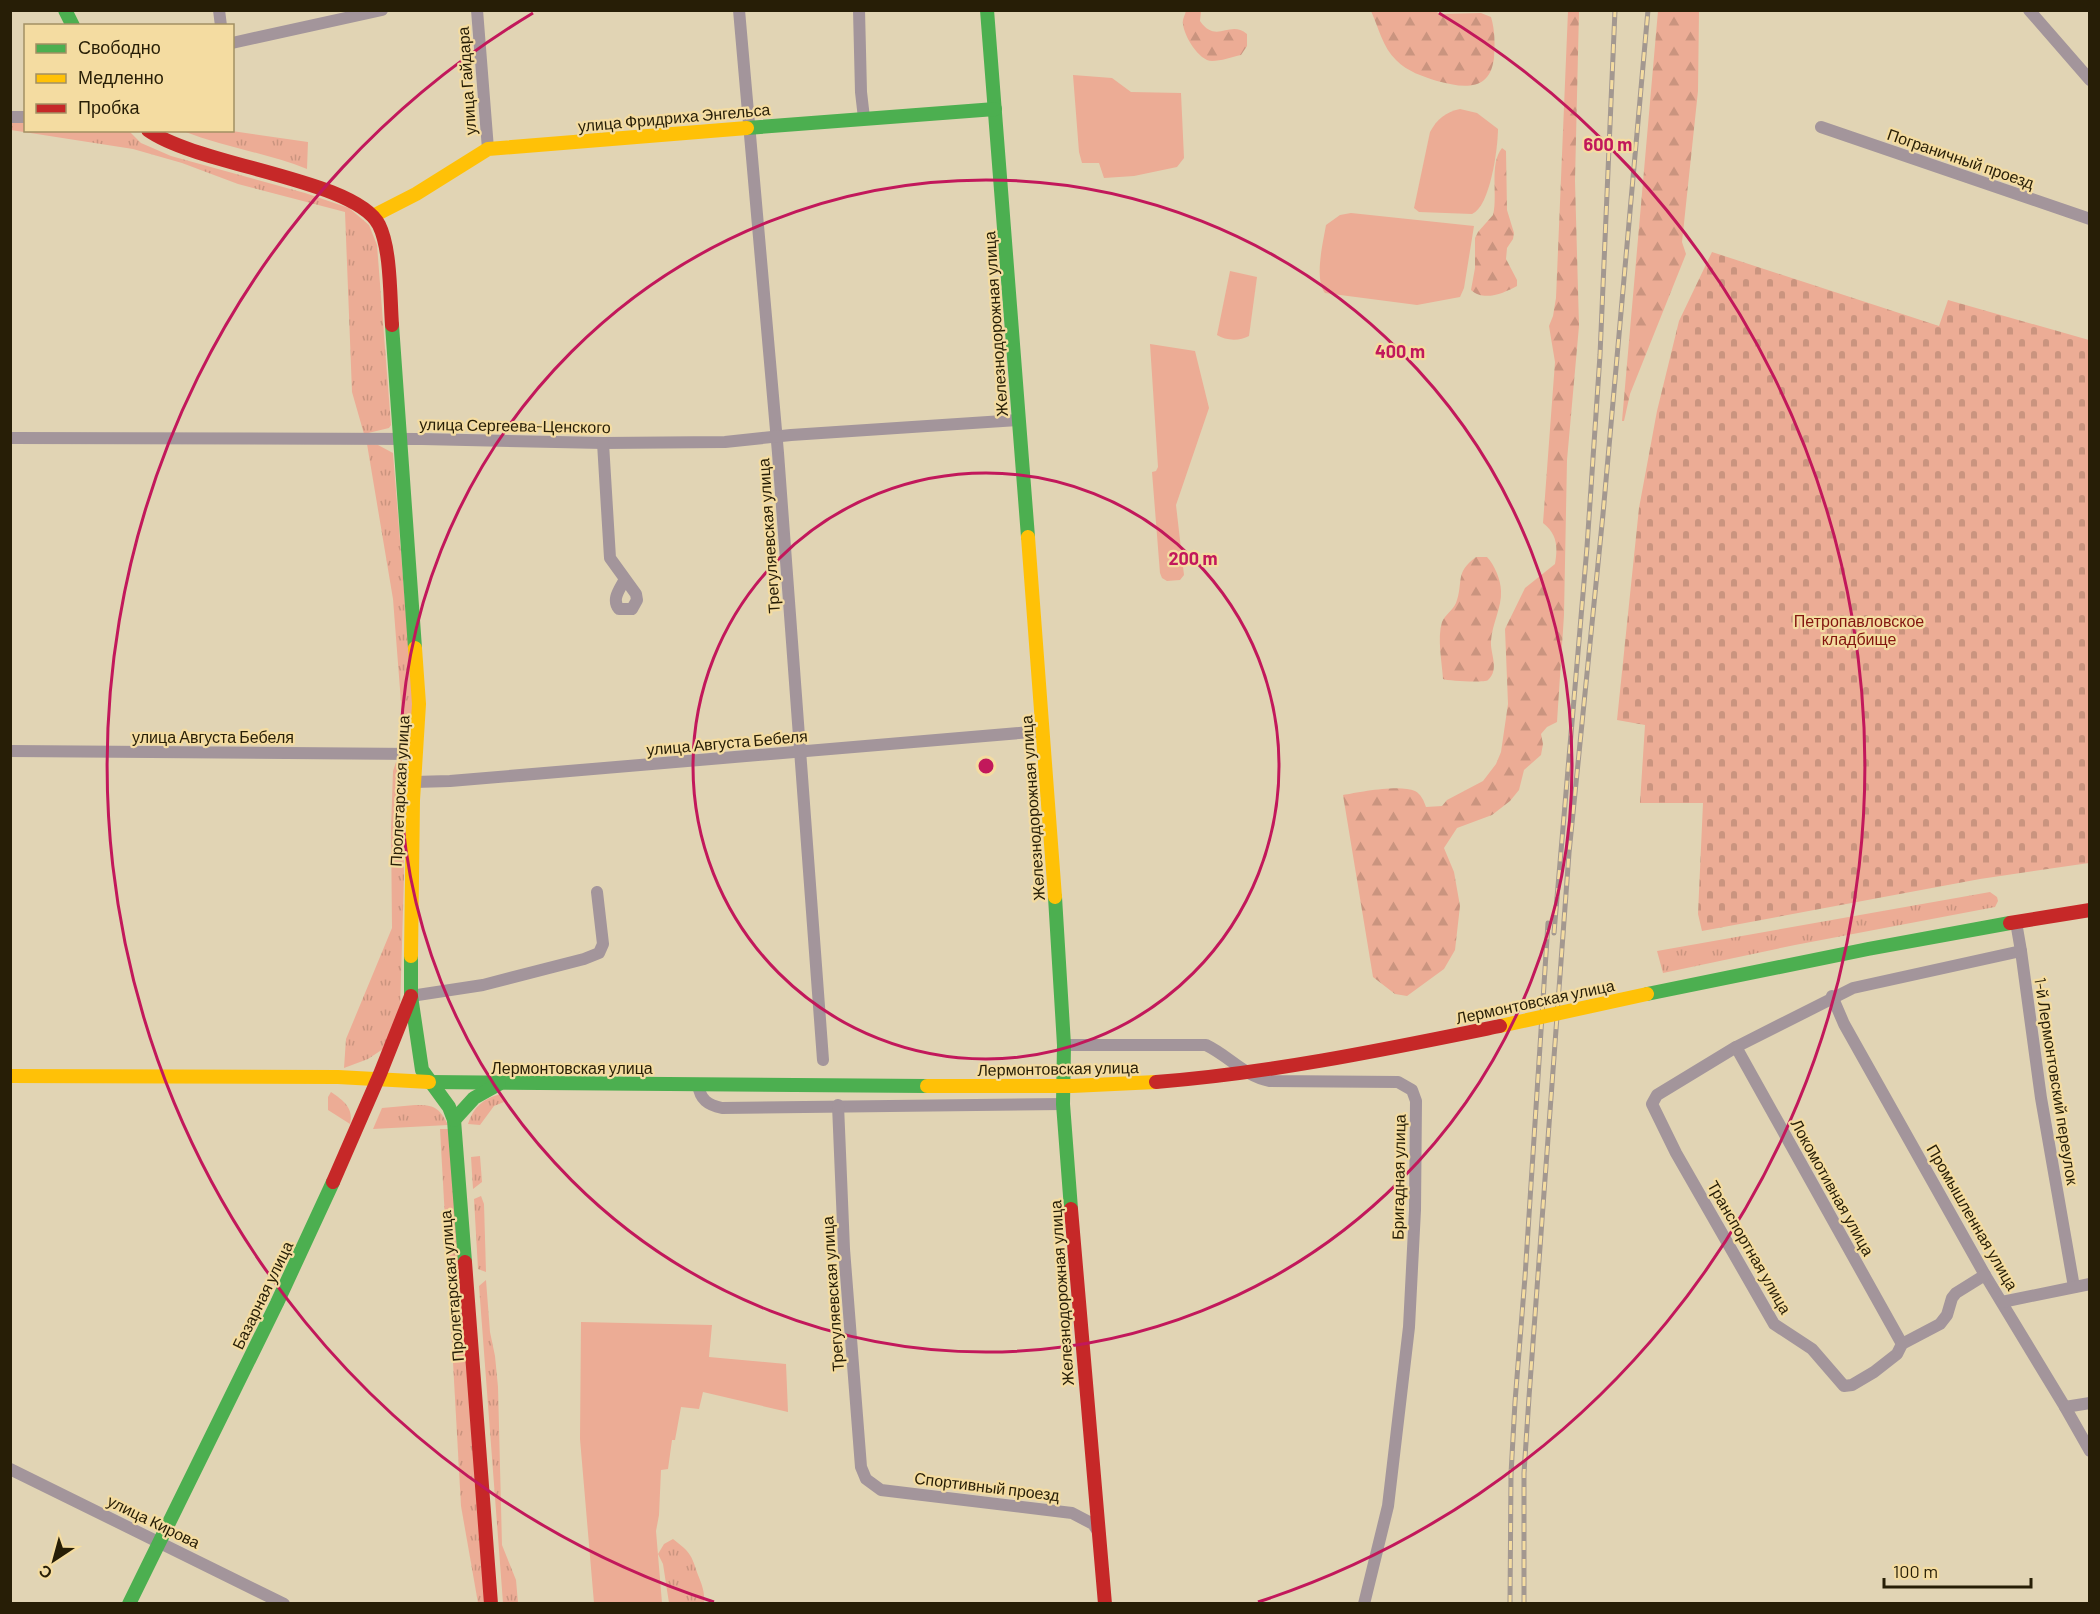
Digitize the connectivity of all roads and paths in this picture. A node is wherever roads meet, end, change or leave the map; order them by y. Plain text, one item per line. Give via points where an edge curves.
1 (65, 10) edge
2 (382, 10) edge
3 (477, 10) edge
4 (739, 10) edge
5 (859, 10) edge
6 (987, 10) edge
7 (2030, 10) edge
8 (73, 24) edge
9 (234, 43) edge
10 (2090, 80) edge
11 (995, 109) junction
12 (864, 118) junction
13 (1821, 127) dead end
14 (749, 128) junction
15 (151, 132) edge
16 (488, 149) junction
17 (374, 216) junction
18 (2090, 219) edge
19 (1019, 420) junction
20 (777, 437) junction
21 (10, 438) edge
22 (401, 439) junction
23 (603, 443) junction
24 (625, 579) dead end
25 (1043, 731) junction
26 (10, 751) edge
27 (800, 753) junction
28 (416, 754) junction
29 (414, 782) junction
30 (597, 892) dead end
31 (2090, 910) edge
32 (2016, 921) junction
33 (2021, 951) junction
34 (411, 996) junction
35 (1832, 996) junction
36 (1064, 1045) junction
37 (1736, 1047) junction
38 (824, 1060) dead end
39 (10, 1076) edge
40 (378, 1079) junction
41 (429, 1082) junction
42 (504, 1083) junction
43 (698, 1084) junction
44 (1063, 1104) junction
45 (838, 1106) junction
46 (454, 1120) junction
47 (1986, 1275) junction
48 (2090, 1284) edge
49 (2074, 1287) junction
50 (2002, 1302) junction
51 (1902, 1344) junction
52 (2090, 1403) edge
53 (2065, 1407) junction
54 (2090, 1451) edge
55 (10, 1469) edge
56 (867, 1479) joint
57 (1096, 1492) junction
58 (1072, 1513) junction
59 (1100, 1534) junction
60 (159, 1542) junction
61 (129, 1604) edge
62 (284, 1604) edge
63 (491, 1604) edge
64 (1105, 1604) edge
65 (1364, 1604) edge

1 - 8 main road
2 - 9 street
3 - 16 street, улица Гайдара
4 - 14 street, Трегуляевская улица
5 - 12 street
6 - 11 main road, Железнодорожная улица
7 - 10 street
11 - 12 main road, улица Фридриха Энгельса
11 - 19 main road, Железнодорожная улица
12 - 14 main road, улица Фридриха Энгельса
13 - 18 street, Пограничный проезд
14 - 16 main road, улица Фридриха Энгельса
14 - 20 street, Трегуляевская улица
15 - 17 main road via 190,151 357,201
16 - 17 main road, улица Фридриха Энгельса
17 - 22 main road, Пролетарская улица via 382,232 389,280
19 - 20 street, улица Сергеева-Ценского
19 - 25 main road, Железнодорожная улица
20 - 23 street, улица Сергеева-Ценского via 725,442
20 - 27 street, Трегуляевская улица
21 - 22 street, улица Сергеева-Ценского
22 - 23 street, улица Сергеева-Ценского
22 - 28 main road, Пролетарская улица via 419,704
23 - 24 street via 610,558
25 - 27 street, улица Августа Бебеля
25 - 36 main road, Железнодорожная улица
26 - 28 street, улица Августа Бебеля
27 - 29 street, улица Августа Бебеля
27 - 38 street, Трегуляевская улица
28 - 29 main road, Пролетарская улица
29 - 34 main road, Пролетарская улица
30 - 34 street via 603,944 599,953 483,985
31 - 32 main road, Лермонтовская улица
32 - 33 street, 1-й Лермонтовский переулок
32 - 43 main road, Лермонтовская улица, bridge via 1809,960 1472,1032 1235,1073 1079,1086
33 - 35 street
33 - 49 street, 1-й Лермонтовский переулок via 2041,1098
34 - 40 main road, Базарная улица
34 - 41 main road, Пролетарская улица via 418,1054
35 - 37 street
35 - 47 street, Промышленная улица via 1844,1024
36 - 44 main road, Железнодорожная улица
36 - 65 street, Бригадная улица via 1206,1045 1239,1068 1270,1081 1398,1082 1412,1090 1416,1101 1415,1210 1409,1327 1388,1506
37 - 51 street, Локомотивная улица
37 - 51 street, Транспортная улица via 1657,1095 1652,1104 1676,1153 1774,1324 1812,1348 1844,1386 1874,1372 1897,1354
39 - 40 main road, Лермонтовская улица
40 - 41 main road, Лермонтовская улица
40 - 60 main road, Базарная улица via 315,1224
41 - 42 main road, Лермонтовская улица
41 - 46 main road, Пролетарская улица
42 - 43 main road, Лермонтовская улица
42 - 46 main road via 477,1094
43 - 45 street via 708,1105 722,1108
44 - 45 street
44 - 57 main road, Железнодорожная улица
45 - 56 street, Трегуляевская улица via 844,1249 861,1467
46 - 63 main road, Пролетарская улица
47 - 50 street, Промышленная улица
47 - 51 street via 1956,1293 1940,1324
48 - 49 street
49 - 50 street
50 - 53 street, Промышленная улица
52 - 53 street
53 - 54 street, Промышленная улица
55 - 60 street, улица Кирова
56 - 58 street, Спортивный проезд via 881,1490
57 - 58 street via 1087,1509
57 - 59 main road, Железнодорожная улица
58 - 59 street, Спортивный проезд via 1093,1524
59 - 64 main road, Железнодорожная улица
60 - 61 main road, Базарная улица
60 - 62 street, улица Кирова

